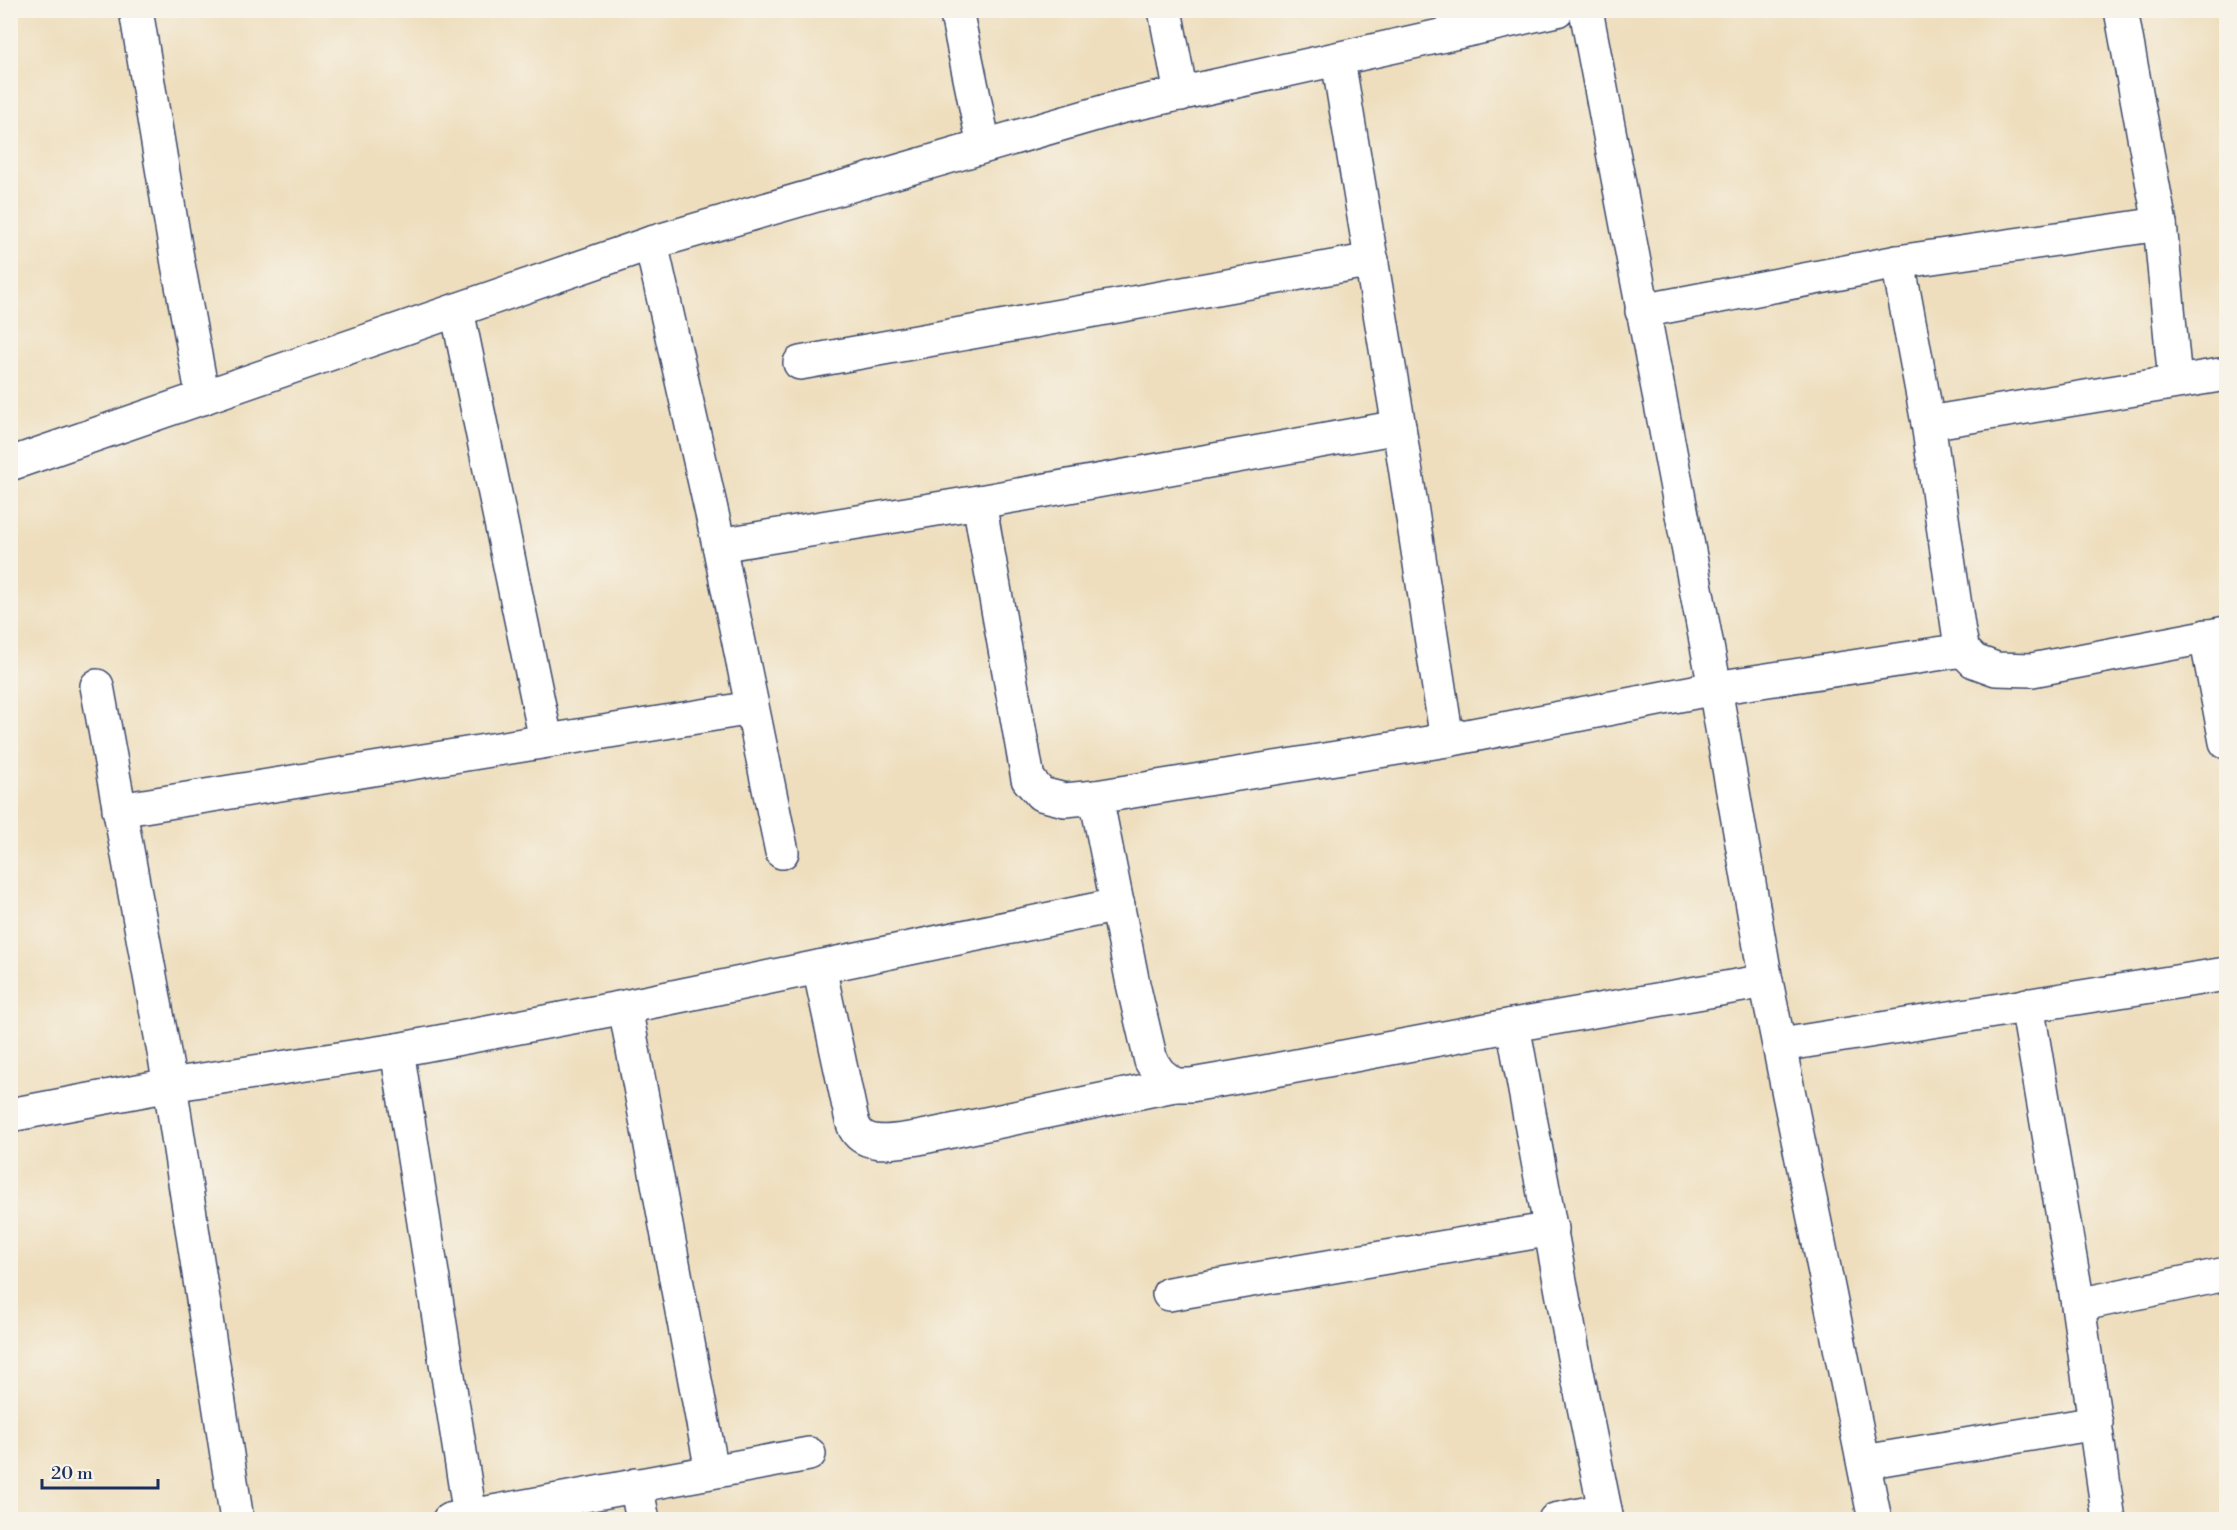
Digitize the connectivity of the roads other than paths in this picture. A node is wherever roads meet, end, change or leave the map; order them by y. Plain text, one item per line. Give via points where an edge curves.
1 (136, 10) edge
2 (956, 10) edge
3 (1165, 10) edge
4 (1586, 10) edge
5 (2121, 10) edge
6 (1547, 12) edge
7 (1338, 60) junction
8 (1181, 94) junction
9 (984, 146) junction
10 (2160, 224) junction
11 (651, 243) junction
12 (1372, 260) junction
13 (1898, 262) junction
14 (457, 310) junction
15 (1642, 311) junction
16 (800, 363) dead end
17 (2226, 374) edge
18 (2175, 381) junction
19 (203, 398) junction
20 (1928, 423) junction
21 (1399, 427) junction
22 (10, 464) edge
23 (979, 502) junction
24 (719, 545) junction
25 (2216, 635) edge
26 (1963, 650) junction
27 (97, 686) dead end
28 (1715, 688) junction
29 (752, 708) junction
30 (546, 740) junction
31 (1447, 740) junction
32 (2226, 742) edge
33 (1096, 797) junction
34 (119, 810) junction
35 (782, 852) dead end
36 (1118, 905) junction
37 (819, 967) junction
38 (2226, 974) edge
39 (1766, 981) junction
40 (2027, 1005) junction
41 (625, 1007) junction
42 (1513, 1025) junction
43 (1781, 1045) junction
44 (397, 1050) junction
45 (170, 1085) junction
46 (1174, 1085) junction
47 (10, 1115) edge
48 (1552, 1229) junction
49 (2226, 1274) edge
50 (1169, 1294) dead end
51 (2078, 1305) junction
52 (2096, 1424) junction
53 (809, 1454) dead end
54 (1864, 1462) junction
55 (712, 1471) junction
56 (636, 1485) junction
57 (1606, 1515) edge
58 (459, 1518) edge
59 (237, 1520) edge
60 (643, 1520) edge
61 (1555, 1520) edge
62 (1875, 1520) edge
63 (2109, 1520) edge

1 - 19 street
2 - 9 street
3 - 8 street
4 - 15 street
5 - 10 street
6 - 7 street
7 - 8 street
7 - 12 street
8 - 9 street
9 - 11 street
10 - 13 street
10 - 18 street
11 - 14 street
11 - 24 street
12 - 16 street
12 - 21 street
13 - 15 street
13 - 20 street
14 - 19 street
14 - 30 street
15 - 28 street
17 - 18 street
18 - 20 street
19 - 22 street
20 - 26 street
21 - 23 street
21 - 31 street
23 - 24 street
23 - 33 street via 1028,779 1041,794 1065,800
24 - 29 street
25 - 26 street via 2032,670 1996,669 1974,661
25 - 32 street
26 - 28 street
27 - 34 street
28 - 31 street
28 - 39 street
29 - 30 street
29 - 35 street
30 - 34 street
31 - 33 street
33 - 36 street
34 - 45 street
36 - 37 street
36 - 46 street via 1151,1061
37 - 41 street
37 - 46 street via 851,1116 856,1130 866,1139 885,1142 918,1138
38 - 40 street
39 - 42 street
39 - 43 street
40 - 43 street
40 - 51 street
41 - 44 street
41 - 55 street
42 - 46 street via 1238,1077
42 - 48 street
43 - 54 street
44 - 45 street
44 - 58 street
45 - 47 street
45 - 59 street
48 - 50 street
48 - 57 street
49 - 51 street
51 - 52 street
52 - 54 street
52 - 63 street
53 - 55 street
54 - 62 street
55 - 56 street
56 - 58 street
56 - 60 street
57 - 61 street

